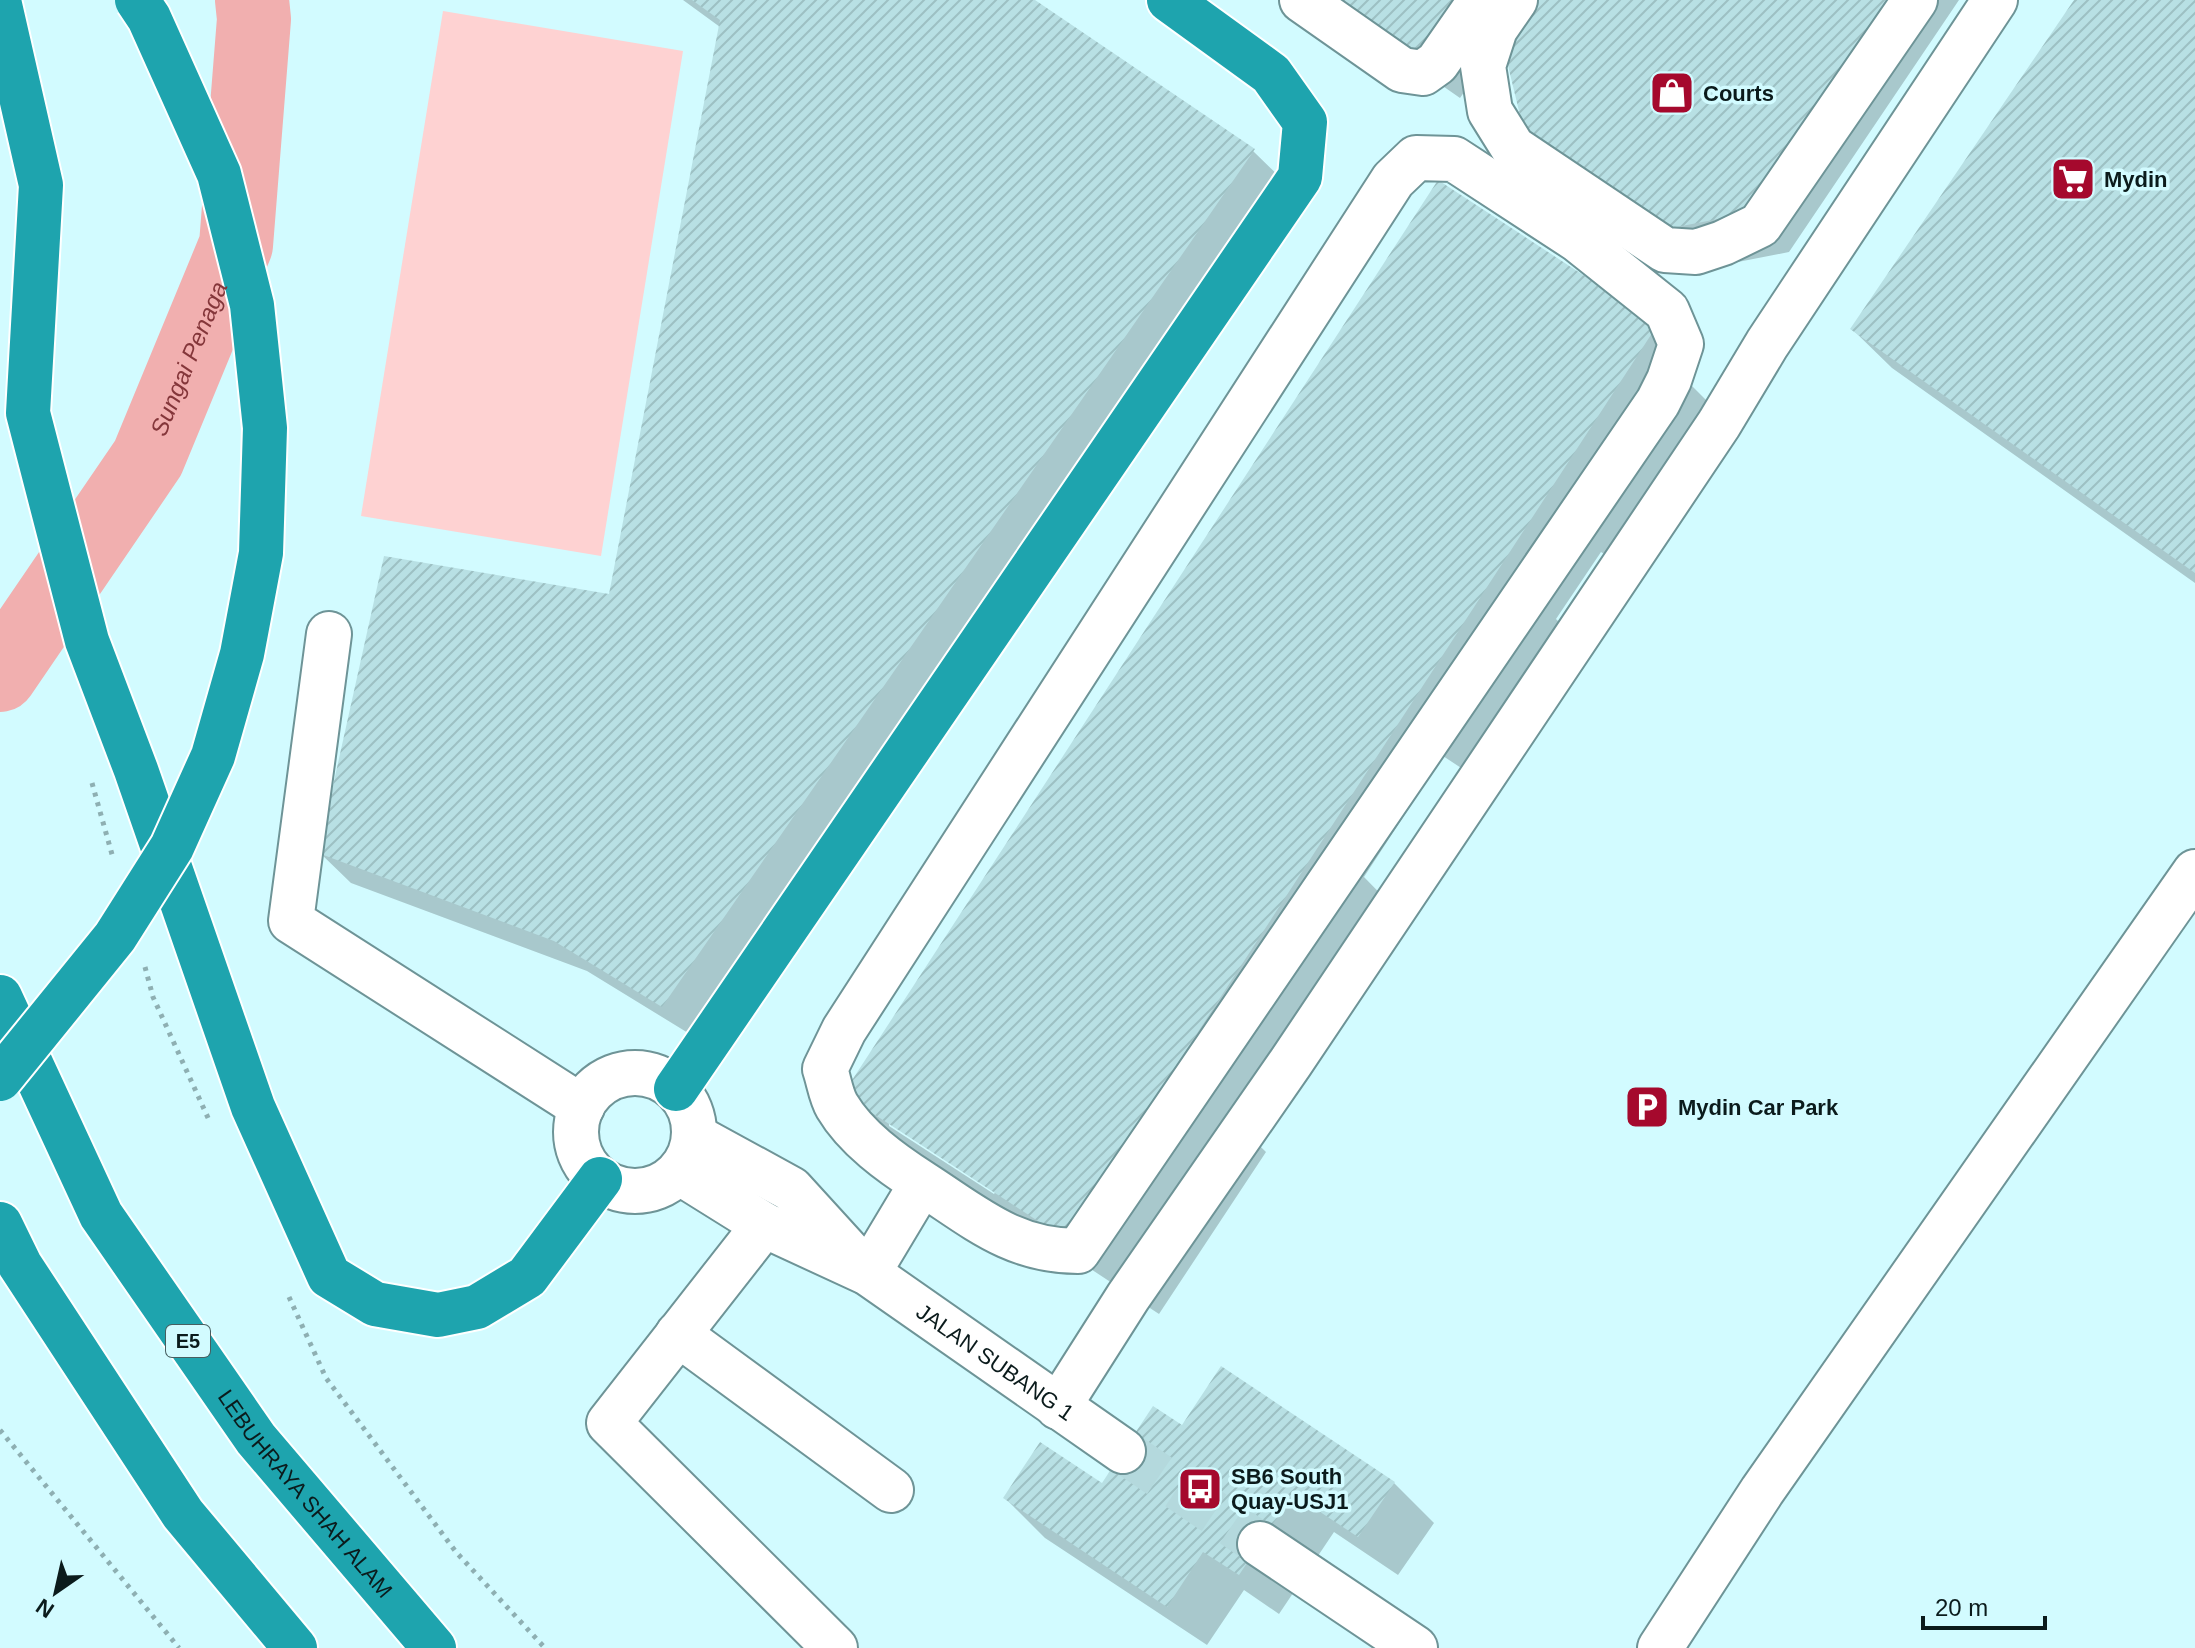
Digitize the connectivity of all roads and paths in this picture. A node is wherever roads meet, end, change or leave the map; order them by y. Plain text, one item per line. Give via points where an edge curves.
1 (1169, 0) edge
2 (1302, 0) edge
3 (1481, 0) edge
4 (1515, 0) edge
5 (1915, 0) edge
6 (1995, 0) edge
7 (0, 5) edge
8 (144, 6) edge
9 (329, 634) dead end
10 (2195, 872) edge
11 (0, 997) edge
12 (0, 1079) edge
13 (676, 1089) junction
14 (582, 1107) junction
15 (687, 1154) junction
16 (600, 1179) junction
17 (922, 1183) junction
18 (0, 1224) edge
19 (764, 1225) junction
20 (868, 1273) junction
21 (678, 1334) junction
22 (1058, 1407) junction
23 (0, 1430) edge
24 (1123, 1451) tunnel mouth
25 (891, 1490) dead end
26 (1260, 1544) tunnel mouth
27 (179, 1648) edge
28 (295, 1648) edge
29 (434, 1648) edge
30 (835, 1648) edge
31 (1415, 1648) edge
32 (1660, 1648) edge

1 - 13 highway via 1271,74 1305,122 1300,177
2 - 3 street via 1402,70 1423,73 1437,63
4 - 5 street via 1495,29 1483,66 1490,111 1513,148 1665,250 1696,252 1760,225
6 - 22 street via 1719,424
7 - 16 highway via 41,185 28,413 87,641 253,1107 329,1276 375,1304 438,1315 477,1307 527,1277
8 - 12 highway, bridge via 219,174 252,305 265,428 261,553 242,654 213,756 172,847 115,937
9 - 14 street via 291,921
10 - 32 street via 1762,1491
11 - 29 highway, LEBUHRAYA SHAH ALAM / E5 via 101,1215 256,1439
13 - 14 street via 648,1074 617,1076 602,1083
13 - 15 street via 693,1119
14 - 16 street via 578,1146
15 - 16 street via 665,1183 650,1189 632,1191
15 - 19 street
15 - 20 street via 791,1189
17 - 17 street via 859,1134 836,1105 825,1069 844,1030 1393,180 1416,158 1454,159 1578,240 1667,311 1681,344 1658,402 1078,1251 1051,1251 1006,1237
17 - 20 street
18 - 28 highway via 20,1265 183,1514
19 - 20 street
19 - 21 street
20 - 22 street, JALAN SUBANG 1
21 - 25 street
21 - 30 street via 609,1423
22 - 24 street, JALAN SUBANG 1
23 - 27 path
26 - 31 street

